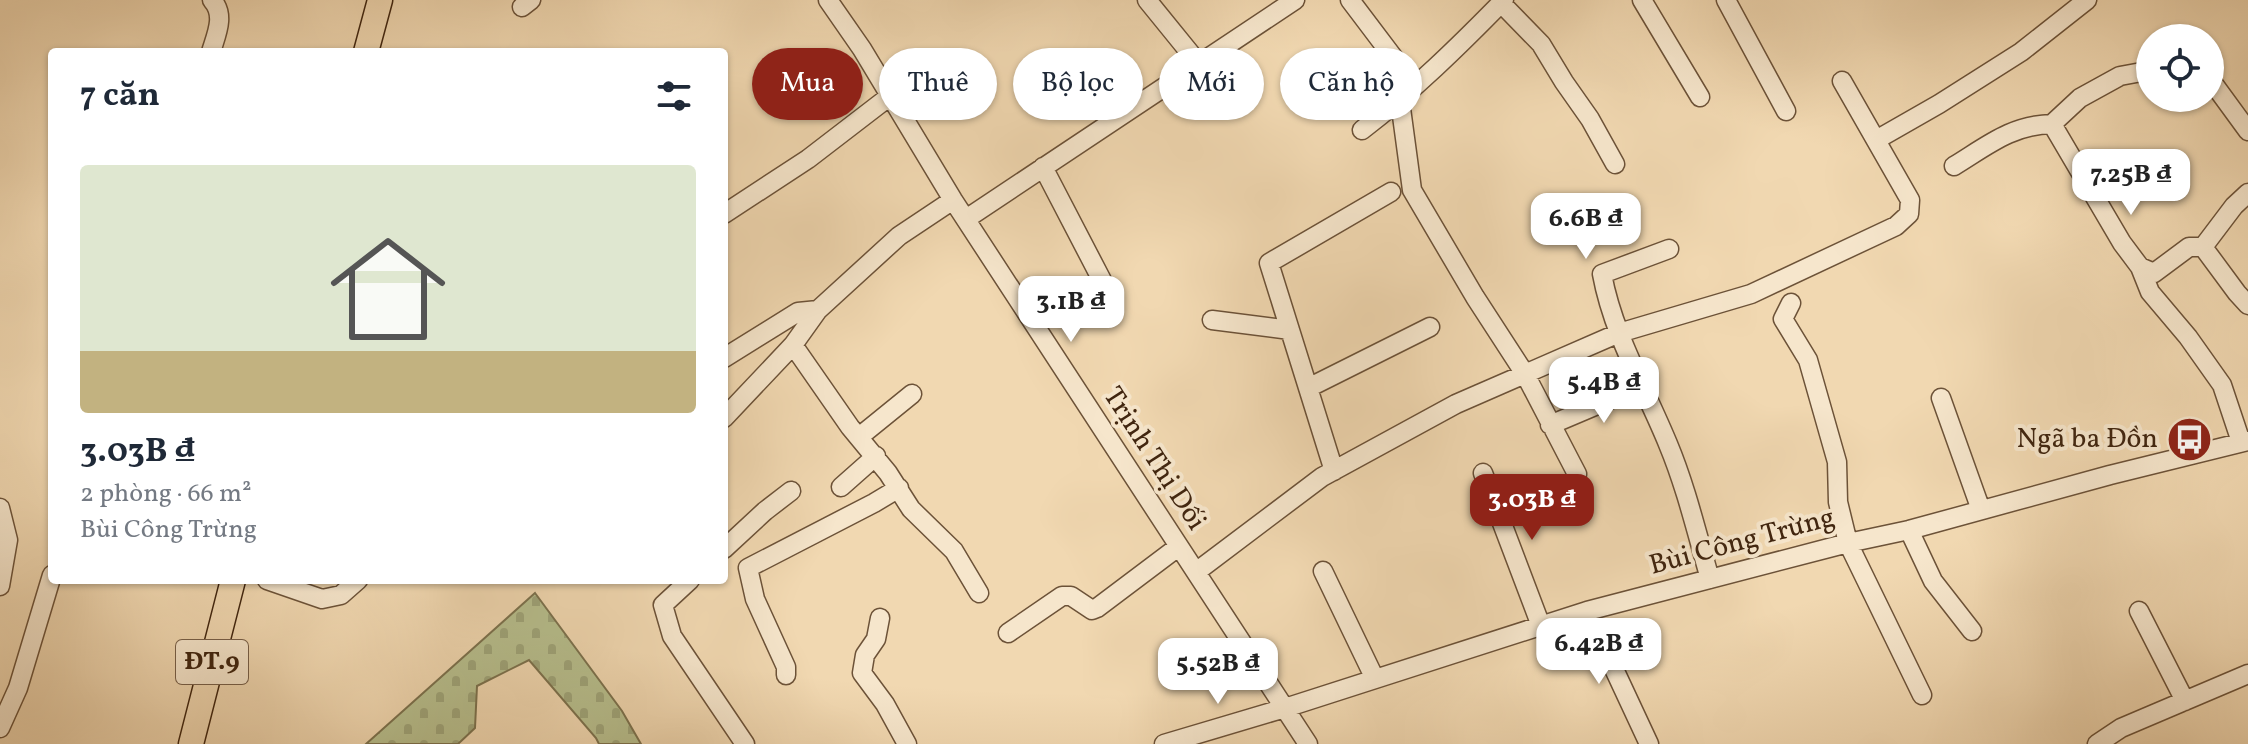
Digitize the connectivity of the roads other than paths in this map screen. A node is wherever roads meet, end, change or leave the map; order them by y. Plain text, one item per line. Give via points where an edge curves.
1 (365, 0) edge
2 (380, 0) edge
3 (1147, 0) edge
4 (1295, 0) edge
5 (1350, 0) edge
6 (1642, 0) edge
7 (1726, 0) edge
8 (2087, 0) edge
9 (831, 1) edge
10 (219, 2) edge
11 (1497, 3) edge
12 (212, 48) edge
13 (354, 48) edge
14 (367, 48) edge
15 (1186, 48) edge
16 (1223, 48) edge
17 (1386, 48) edge
18 (2136, 73) edge
19 (879, 78) edge
20 (1422, 80) edge
21 (1842, 81) dead end
22 (1159, 90) edge
23 (1700, 97) dead end
24 (2224, 98) edge
25 (879, 104) edge
26 (1786, 111) dead end
27 (905, 120) edge
28 (1375, 120) edge
29 (1403, 120) edge
30 (2052, 124) junction
31 (1362, 130) dead end
32 (2248, 131) edge
33 (1876, 140) junction
34 (1615, 164) dead end
35 (1954, 166) dead end
36 (1043, 167) junction
37 (1391, 192) dead end
38 (2248, 193) edge
39 (953, 200) junction
40 (728, 211) edge
41 (966, 219) junction
42 (2203, 247) junction
43 (1669, 249) dead end
44 (2140, 267) junction
45 (1108, 292) dead end
46 (2244, 293) edge
47 (1791, 303) dead end
48 (818, 310) junction
49 (1212, 320) dead end
50 (1430, 327) dead end
51 (1290, 330) junction
52 (1619, 333) junction
53 (793, 345) junction
54 (728, 354) edge
55 (1525, 374) junction
56 (1642, 386) junction
57 (1308, 388) junction
58 (912, 394) dead end
59 (1941, 398) dead end
60 (728, 414) edge
61 (1550, 425) junction
62 (859, 437) junction
63 (2245, 442) edge
64 (876, 456) junction
65 (1334, 471) junction
66 (1483, 473) dead end
67 (1577, 474) dead end
68 (841, 487) dead end
69 (899, 488) junction
70 (791, 491) dead end
71 (0, 508) edge
72 (1981, 510) junction
73 (1909, 530) junction
74 (1848, 543) junction
75 (728, 545) edge
76 (1178, 547) junction
77 (1323, 571) dead end
78 (1196, 572) junction
79 (1710, 579) junction
80 (49, 584) edge
81 (220, 584) edge
82 (232, 584) edge
83 (279, 584) edge
84 (353, 584) edge
85 (686, 584) edge
86 (0, 586) edge
87 (979, 593) dead end
88 (1587, 611) junction
89 (2139, 611) dead end
90 (880, 618) dead end
91 (1541, 626) junction
92 (1972, 631) dead end
93 (1008, 633) dead end
94 (2248, 674) edge
95 (786, 675) dead end
96 (1375, 679) junction
97 (1922, 695) dead end
98 (2185, 701) junction
99 (1285, 708) junction
100 (0, 728) edge
101 (1645, 743) edge
102 (180, 744) edge
103 (191, 744) edge
104 (745, 744) edge
105 (907, 744) edge
106 (1164, 744) edge
107 (1308, 744) edge
108 (2097, 744) edge

1 - 13 main road
2 - 14 main road
3 - 15 street
4 - 16 street
5 - 17 street
6 - 23 street
7 - 26 street
8 - 33 street via 2021,52
9 - 19 street, Trịnh Thị Dối
10 - 12 street
11 - 20 street
11 - 34 street via 1541,44
18 - 30 street via 2080,98
21 - 33 street
22 - 36 street
24 - 32 street
25 - 40 street
27 - 39 street, Trịnh Thị Dối
28 - 31 street
29 - 55 street via 1412,190
30 - 35 street via 2017,128
30 - 44 street
33 - 52 street via 1910,200 1909,214 1896,226 1751,294
36 - 41 street
36 - 45 street
37 - 51 street via 1269,263
38 - 42 street
39 - 41 street, Trịnh Thị Dối
39 - 48 street via 899,236
41 - 76 street, Trịnh Thị Dối
42 - 44 street via 2189,247 2154,273
42 - 46 street
43 - 52 street via 1602,274
44 - 63 street via 2150,292 2222,385
47 - 74 street via 1783,319 1808,360 1837,462 1838,502
48 - 53 street
48 - 54 street via 798,312
49 - 51 street
50 - 57 street
51 - 57 street
52 - 55 street
52 - 56 street
53 - 60 street
53 - 62 street
55 - 61 street
55 - 65 street via 1456,404
56 - 61 street
56 - 79 street via 1669,447
57 - 65 street
58 - 62 street
59 - 72 street
61 - 67 street
62 - 64 street
63 - 72 street, Bùi Công Trừng
64 - 68 street
64 - 69 street
65 - 78 street
66 - 91 street
69 - 87 street via 911,509 954,551
69 - 95 street via 748,568
70 - 75 street
71 - 86 street via 8,540
72 - 73 street, Bùi Công Trừng
73 - 74 street, Bùi Công Trừng
73 - 92 street via 1933,581
74 - 79 street, Bùi Công Trừng
74 - 97 street
76 - 78 street, Trịnh Thị Dối
76 - 93 street via 1097,608 1062,596
77 - 96 street
78 - 99 street, Trịnh Thị Dối
79 - 88 street, Bùi Công Trừng
80 - 100 street via 18,688
81 - 102 main road, ĐT.9
82 - 103 main road, ĐT.9
83 - 84 street via 322,599 341,595
85 - 104 street via 663,605 672,636
88 - 91 street, Bùi Công Trừng
88 - 101 street
89 - 98 street
90 - 105 street via 862,673
91 - 96 street, Bùi Công Trừng
94 - 98 street
96 - 99 street, Bùi Công Trừng
98 - 108 street
99 - 106 street, Bùi Công Trừng
99 - 107 street, Trịnh Thị Dối

